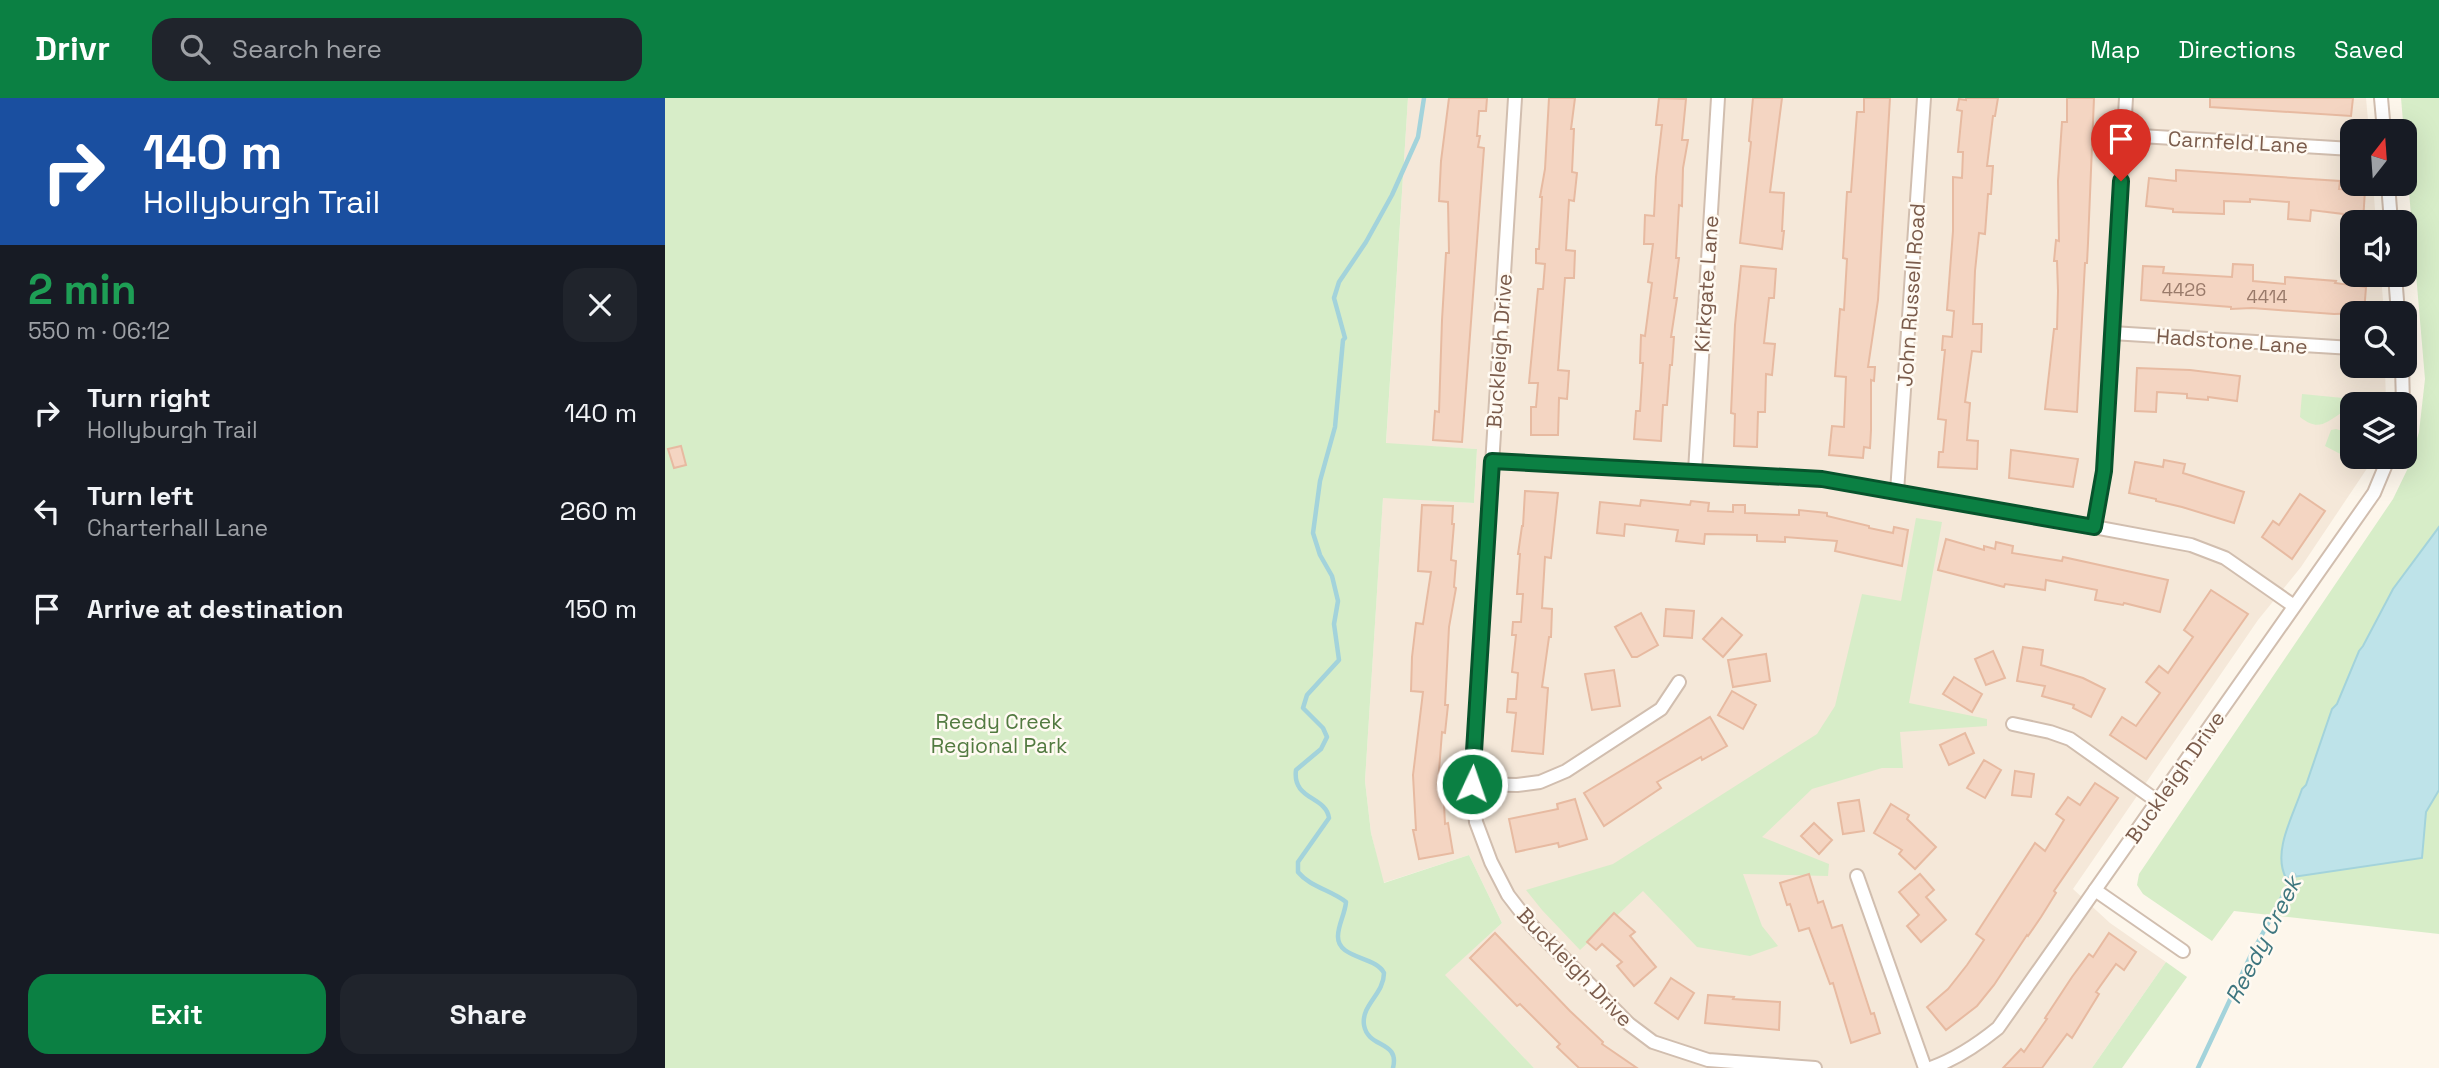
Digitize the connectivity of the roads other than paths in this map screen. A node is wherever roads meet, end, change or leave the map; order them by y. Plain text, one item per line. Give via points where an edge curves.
1 (1515, 98) edge
2 (1718, 98) edge
3 (1924, 98) edge
4 (2126, 98) edge
5 (2381, 98) edge
6 (2383, 119) edge
7 (2124, 135) junction
8 (2340, 148) edge
9 (2112, 333) junction
10 (2340, 347) edge
11 (1492, 461) junction
12 (2384, 469) edge
13 (1695, 471) junction
14 (1897, 492) junction
15 (2094, 527) junction
16 (2294, 606) junction
17 (1679, 682) dead end
18 (2013, 724) dead end
19 (1472, 784) junction
20 (2157, 801) junction
21 (1857, 876) dead end
22 (2095, 890) junction
23 (2183, 951) dead end
24 (1815, 1068) edge
25 (1925, 1068) edge
26 (1931, 1068) edge

1 - 11 street, Buckleigh Drive
2 - 13 street, Kirkgate Lane
3 - 14 street, John Russell Road
4 - 7 street
5 - 6 street
7 - 8 street, Carnfeld Lane
7 - 9 street
9 - 10 street, Hadstone Lane
9 - 15 street via 2104,471
11 - 13 street
11 - 19 street, Buckleigh Drive
12 - 16 street, Buckleigh Drive via 2374,493
13 - 14 street via 1822,479
14 - 15 street
15 - 16 street via 2191,545 2225,558
16 - 20 street, Buckleigh Drive
17 - 19 street via 1661,709 1566,771 1540,782
18 - 20 street via 2070,739
19 - 24 street, Buckleigh Drive via 1476,822 1508,895 1531,925 1629,1024 1653,1042 1709,1060
20 - 22 street, Buckleigh Drive
21 - 25 street
22 - 23 street
22 - 26 street, Buckleigh Drive via 1998,1028 1974,1047

